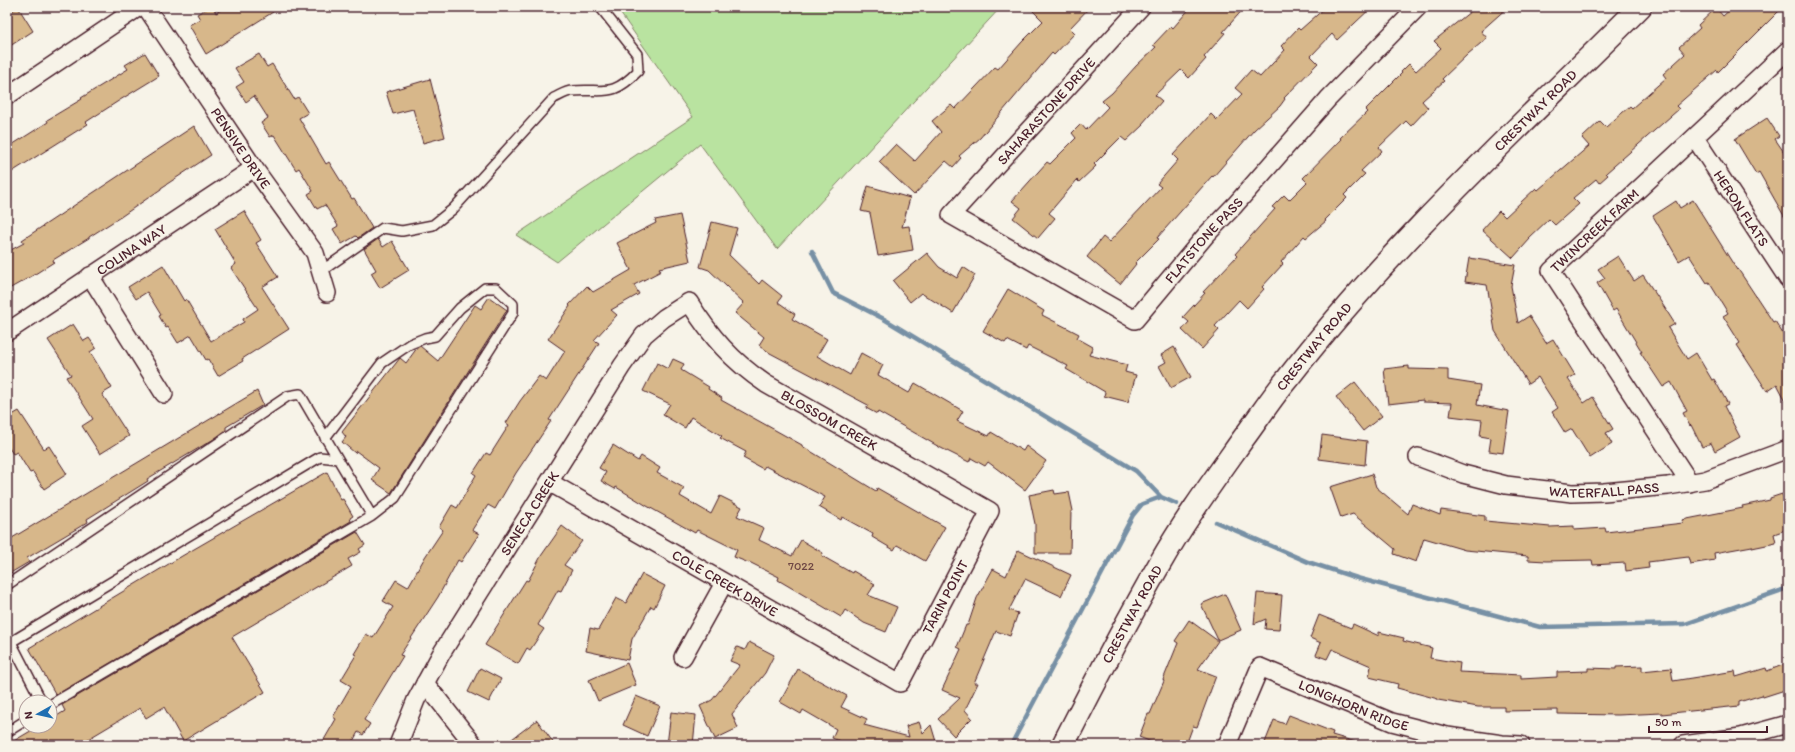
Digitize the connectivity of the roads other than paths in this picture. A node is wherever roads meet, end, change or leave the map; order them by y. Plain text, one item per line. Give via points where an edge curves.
1 (139, 7) edge
2 (146, 7) edge
3 (600, 7) edge
4 (1141, 7) edge
5 (1418, 7) edge
6 (1640, 7) edge
7 (1788, 50) edge
8 (7, 96) edge
9 (1695, 138) junction
10 (254, 168) junction
11 (951, 215) joint
12 (320, 272) junction
13 (90, 276) junction
14 (1788, 278) edge
15 (327, 294) dead end
16 (689, 302) joint
17 (7, 332) edge
18 (164, 394) dead end
19 (325, 438) junction
20 (1788, 449) edge
21 (1418, 457) dead end
22 (338, 459) junction
23 (550, 482) junction
24 (1690, 483) junction
25 (990, 512) joint
26 (372, 516) junction
27 (724, 584) junction
28 (7, 585) edge
29 (7, 633) edge
30 (11, 642) junction
31 (683, 656) dead end
32 (425, 683) junction
33 (900, 684) joint
34 (38, 694) edge
35 (58, 700) edge
36 (1788, 724) edge
37 (18, 725) edge
38 (7, 732) edge
39 (1705, 744) edge
40 (398, 745) edge
41 (474, 745) edge
42 (1063, 745) edge
43 (1227, 745) edge
44 (1521, 745) edge
45 (1683, 745) edge

1 - 8 street
2 - 10 street, PENSIVE DRIVE
3 - 12 lane via 637,54 638,72 626,83 610,91 570,91 554,98 453,208 432,225 402,231 383,228
4 - 11 street, SAHARASTONE DRIVE
5 - 11 street, FLATSTONE PASS via 1328,99 1206,235 1135,320
6 - 42 street, CRESTWAY ROAD via 1517,128 1354,297 1287,378 1215,477 1160,563 1110,652
7 - 9 street, TWINCREEK FARM
9 - 14 street, HERON FLATS
9 - 24 street, TWINCREEK FARM via 1551,271
10 - 12 street, PENSIVE DRIVE via 315,253
10 - 13 street, COLINA WAY
12 - 15 street, PENSIVE DRIVE
13 - 17 street, COLINA WAY
13 - 18 street
16 - 23 street, SENECA CREEK via 644,335
16 - 25 street, BLOSSOM CREEK via 724,350 745,370
19 - 22 lane
19 - 26 lane via 382,363 410,344 435,336 460,308 485,288 496,288 513,304 513,313 395,498
19 - 28 lane via 300,394 288,396
20 - 24 street, WATERFALL PASS via 1705,480
21 - 24 street, WATERFALL PASS via 1463,474 1506,485 1572,492 1604,492
22 - 26 lane
22 - 30 lane via 320,457
23 - 27 street, COLE CREEK DRIVE
23 - 32 street, SENECA CREEK
25 - 33 street, TARIN POINT
26 - 35 lane
27 - 31 street
27 - 33 street, COLE CREEK DRIVE
29 - 30 lane
30 - 34 lane
32 - 40 street, SENECA CREEK
32 - 41 street
36 - 39 street
37 - 38 lane
39 - 45 street
43 - 44 street, LONGHORN RIDGE via 1260,667 1392,722 1447,736

